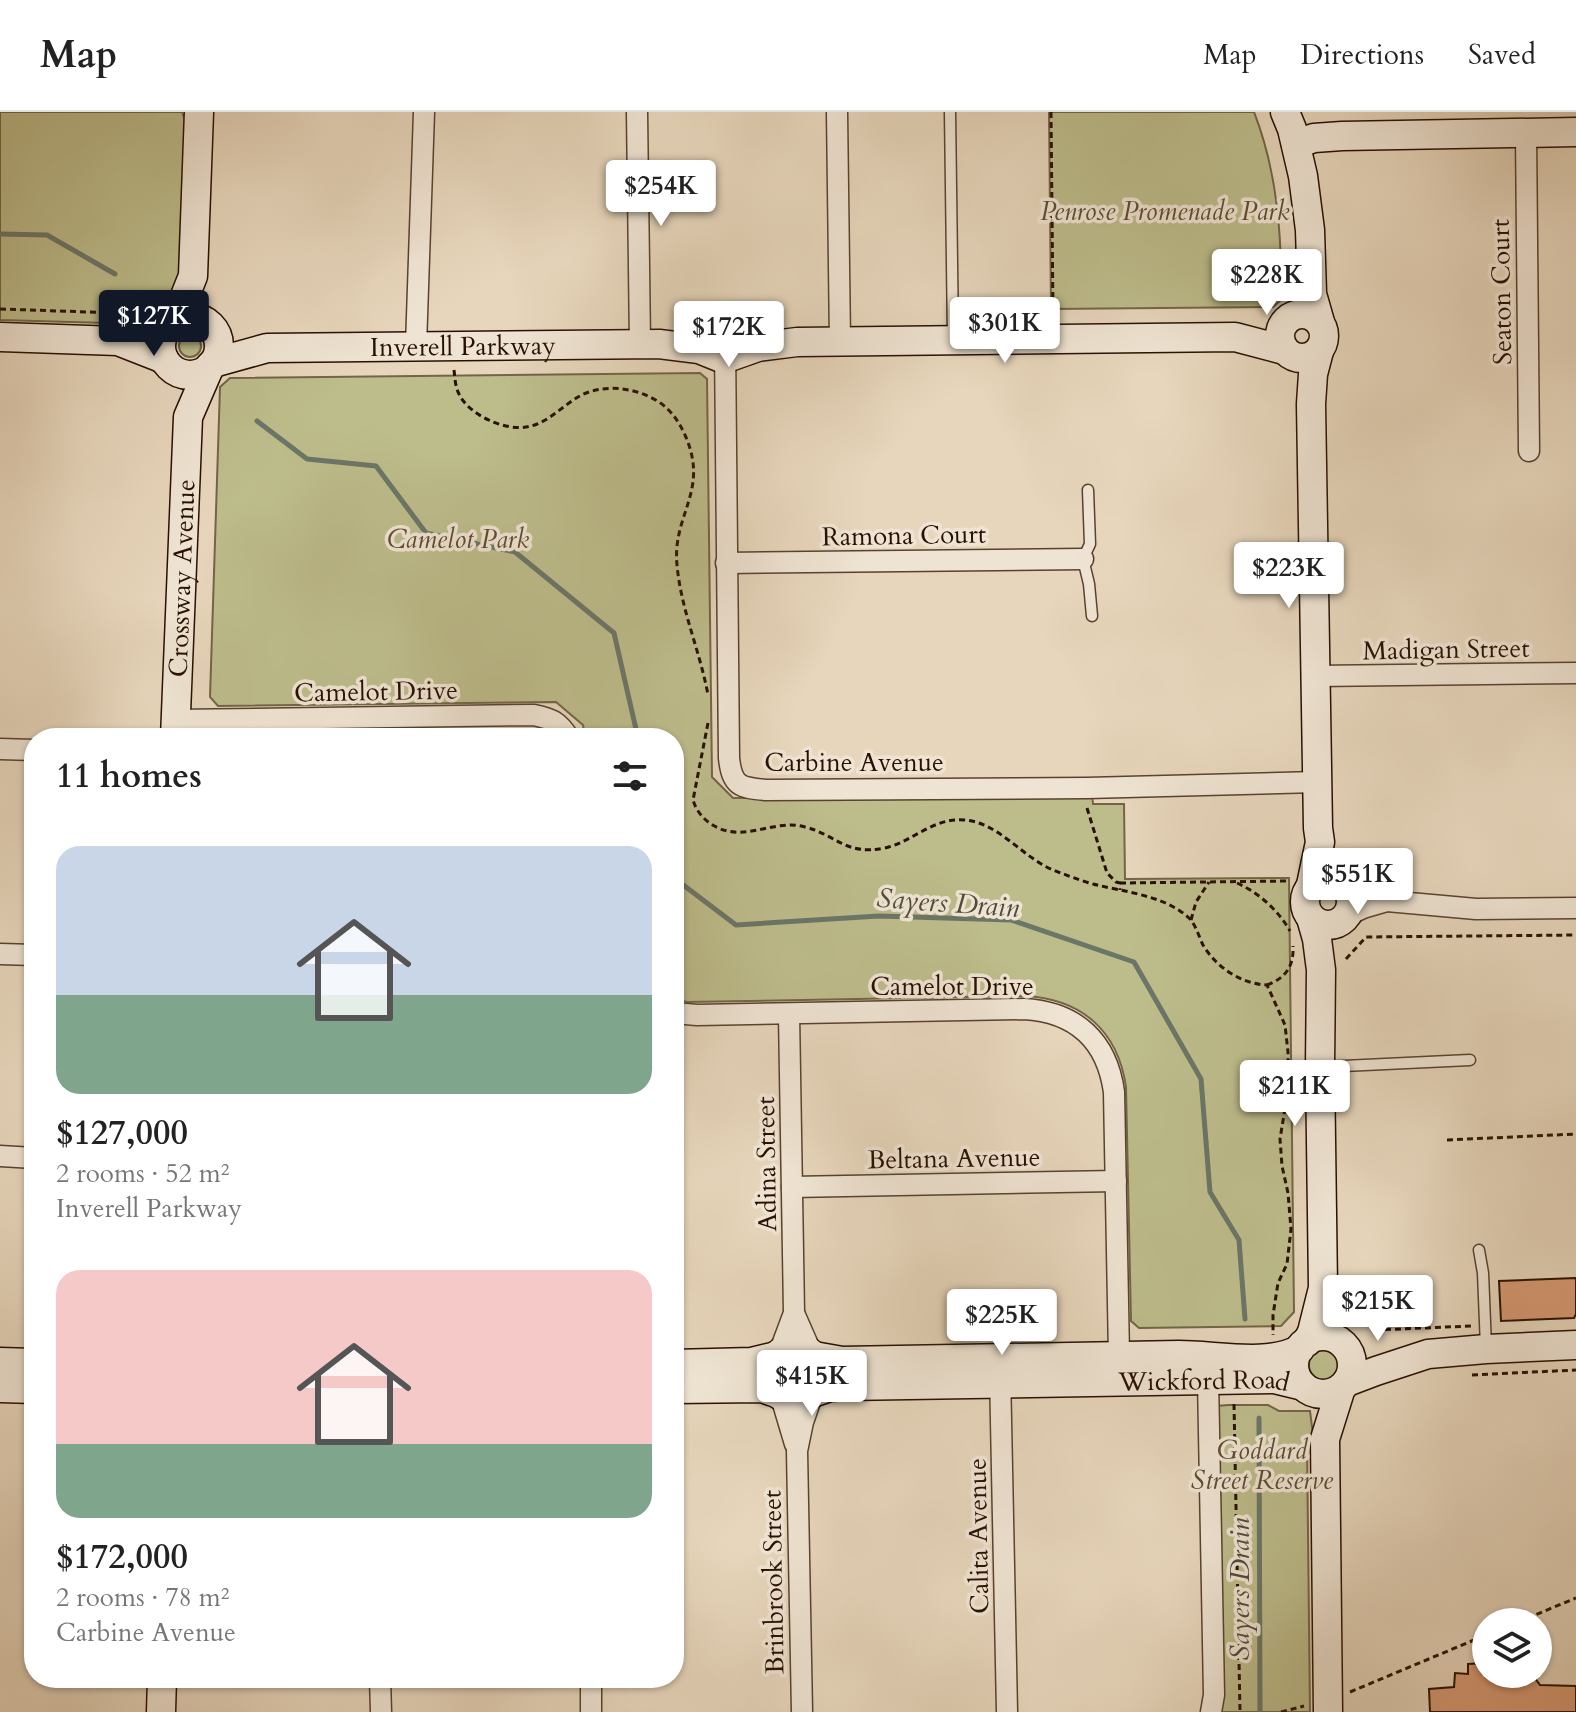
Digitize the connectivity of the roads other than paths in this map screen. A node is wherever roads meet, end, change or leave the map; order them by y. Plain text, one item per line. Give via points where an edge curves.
1 (199, 112) edge
2 (424, 112) edge
3 (637, 112) edge
4 (837, 112) edge
5 (950, 112) edge
6 (1285, 112) edge
7 (1576, 132) edge
8 (1526, 133) junction
9 (1296, 144) junction
10 (1310, 268) junction
11 (193, 276) junction
12 (166, 319) junction
13 (1320, 322) junction
14 (209, 324) junction
15 (0, 337) edge
16 (1287, 337) junction
17 (953, 340) junction
18 (118, 341) junction
19 (840, 342) junction
20 (650, 344) junction
21 (416, 346) junction
22 (267, 348) junction
23 (725, 351) junction
24 (1319, 351) junction
25 (166, 361) junction
26 (212, 364) junction
27 (1311, 404) junction
28 (188, 417) junction
29 (1529, 451) dead end
30 (1088, 490) dead end
31 (1083, 559) junction
32 (726, 563) junction
33 (1092, 616) dead end
34 (1576, 673) edge
35 (1316, 676) junction
36 (175, 728) edge
37 (288, 728) edge
38 (563, 728) edge
39 (0, 749) edge
40 (24, 750) edge
41 (1317, 782) junction
42 (1320, 842) junction
43 (1301, 883) junction
44 (1344, 885) junction
45 (1387, 901) junction
46 (1576, 908) edge
47 (1345, 917) junction
48 (1311, 918) junction
49 (0, 954) edge
50 (24, 955) edge
51 (1334, 964) junction
52 (684, 1014) edge
53 (789, 1014) junction
54 (1470, 1060) dead end
55 (1320, 1067) junction
56 (0, 1156) edge
57 (24, 1157) edge
58 (1116, 1181) junction
59 (792, 1187) junction
60 (1479, 1250) dead end
61 (1323, 1288) junction
62 (794, 1313) junction
63 (1342, 1343) junction
64 (1576, 1345) edge
65 (1303, 1346) junction
66 (1486, 1349) junction
67 (1428, 1354) junction
68 (778, 1355) junction
69 (813, 1355) junction
70 (1119, 1356) junction
71 (0, 1362) edge
72 (24, 1363) edge
73 (684, 1364) edge
74 (1000, 1371) junction
75 (1208, 1379) junction
76 (1344, 1385) junction
77 (1304, 1387) junction
78 (0, 1388) edge
79 (24, 1389) edge
80 (684, 1389) edge
81 (814, 1392) junction
82 (779, 1395) junction
83 (1325, 1439) junction
84 (797, 1451) junction
85 (162, 1688) edge
86 (380, 1688) edge
87 (591, 1688) edge
88 (1328, 1706) edge
89 (161, 1712) edge
90 (381, 1712) edge
91 (591, 1712) edge
92 (802, 1712) edge
93 (1007, 1712) edge
94 (1211, 1712) edge

1 - 11 street
2 - 21 street
3 - 20 street
4 - 19 street
5 - 17 lane
6 - 9 street
7 - 8 street
8 - 9 street via 1342,136
8 - 29 street, Seaton Court
9 - 10 street via 1308,208
10 - 13 street
10 - 16 street
11 - 12 street
11 - 14 street
12 - 14 street via 192,317
12 - 18 street via 149,333
12 - 25 street
13 - 16 street via 1308,315 1294,316
13 - 24 street via 1325,334
14 - 22 street, Inverell Parkway
14 - 26 street via 219,344
15 - 18 street
16 - 17 street
16 - 24 street via 1302,359
16 - 27 street
17 - 19 street
18 - 25 street
19 - 23 street
20 - 21 street, Inverell Parkway
20 - 23 street, Inverell Parkway
21 - 22 street, Inverell Parkway
22 - 26 street, Inverell Parkway
23 - 32 street, Carbine Avenue
24 - 27 street
25 - 26 street via 183,374 202,372
25 - 28 street, Crossway Avenue
26 - 28 street, Crossway Avenue
27 - 35 street
28 - 36 street, Crossway Avenue
30 - 31 lane via 1090,544
31 - 32 street, Ramona Court
31 - 33 lane
32 - 41 street, Carbine Avenue via 729,758 739,785 766,790
34 - 35 street, Madigan Street
35 - 41 street
37 - 38 street, Camelot Drive via 401,727 534,715
39 - 40 street
41 - 42 street
42 - 43 street
42 - 44 street
43 - 44 street via 1327,878
43 - 48 street
44 - 45 street
44 - 47 street via 1351,902
45 - 46 street via 1476,909
45 - 47 street
47 - 48 street via 1328,925
47 - 51 street via 1330,942
48 - 51 street via 1317,939
49 - 50 street
51 - 55 street
52 - 53 street, Camelot Drive
53 - 58 street, Camelot Drive via 1024,1009 1065,1017 1094,1041 1111,1071
53 - 59 street, Adina Street
54 - 55 lane
55 - 61 street
56 - 57 street
58 - 59 street, Beltana Avenue
58 - 70 street, Camelot Drive
59 - 62 street, Adina Street
60 - 66 lane
61 - 63 street
61 - 65 street
62 - 68 street, Adina Street
62 - 69 street, Adina Street
63 - 65 street via 1327,1337
63 - 67 street
63 - 76 street via 1352,1362
64 - 66 street
65 - 70 street, Wickford Road via 1261,1359
65 - 77 street via 1295,1370
66 - 67 street
67 - 76 street
68 - 69 street via 796,1348
68 - 73 street via 751,1362
68 - 82 street via 769,1378
69 - 74 street, Wickford Road
69 - 81 street via 821,1370
70 - 74 street, Wickford Road
71 - 72 street
74 - 75 street, Wickford Road
74 - 81 street, Wickford Road
74 - 93 street, Calita Avenue
75 - 77 street, Wickford Road via 1274,1379
75 - 94 street
76 - 77 street via 1324,1394
76 - 83 street
77 - 83 street
78 - 79 street
80 - 82 street via 762,1388
81 - 82 street via 798,1400
81 - 84 street, Brinbrook Street
82 - 84 street, Brinbrook Street
83 - 88 street
84 - 92 street, Brinbrook Street
85 - 89 street
86 - 90 street
87 - 91 street

